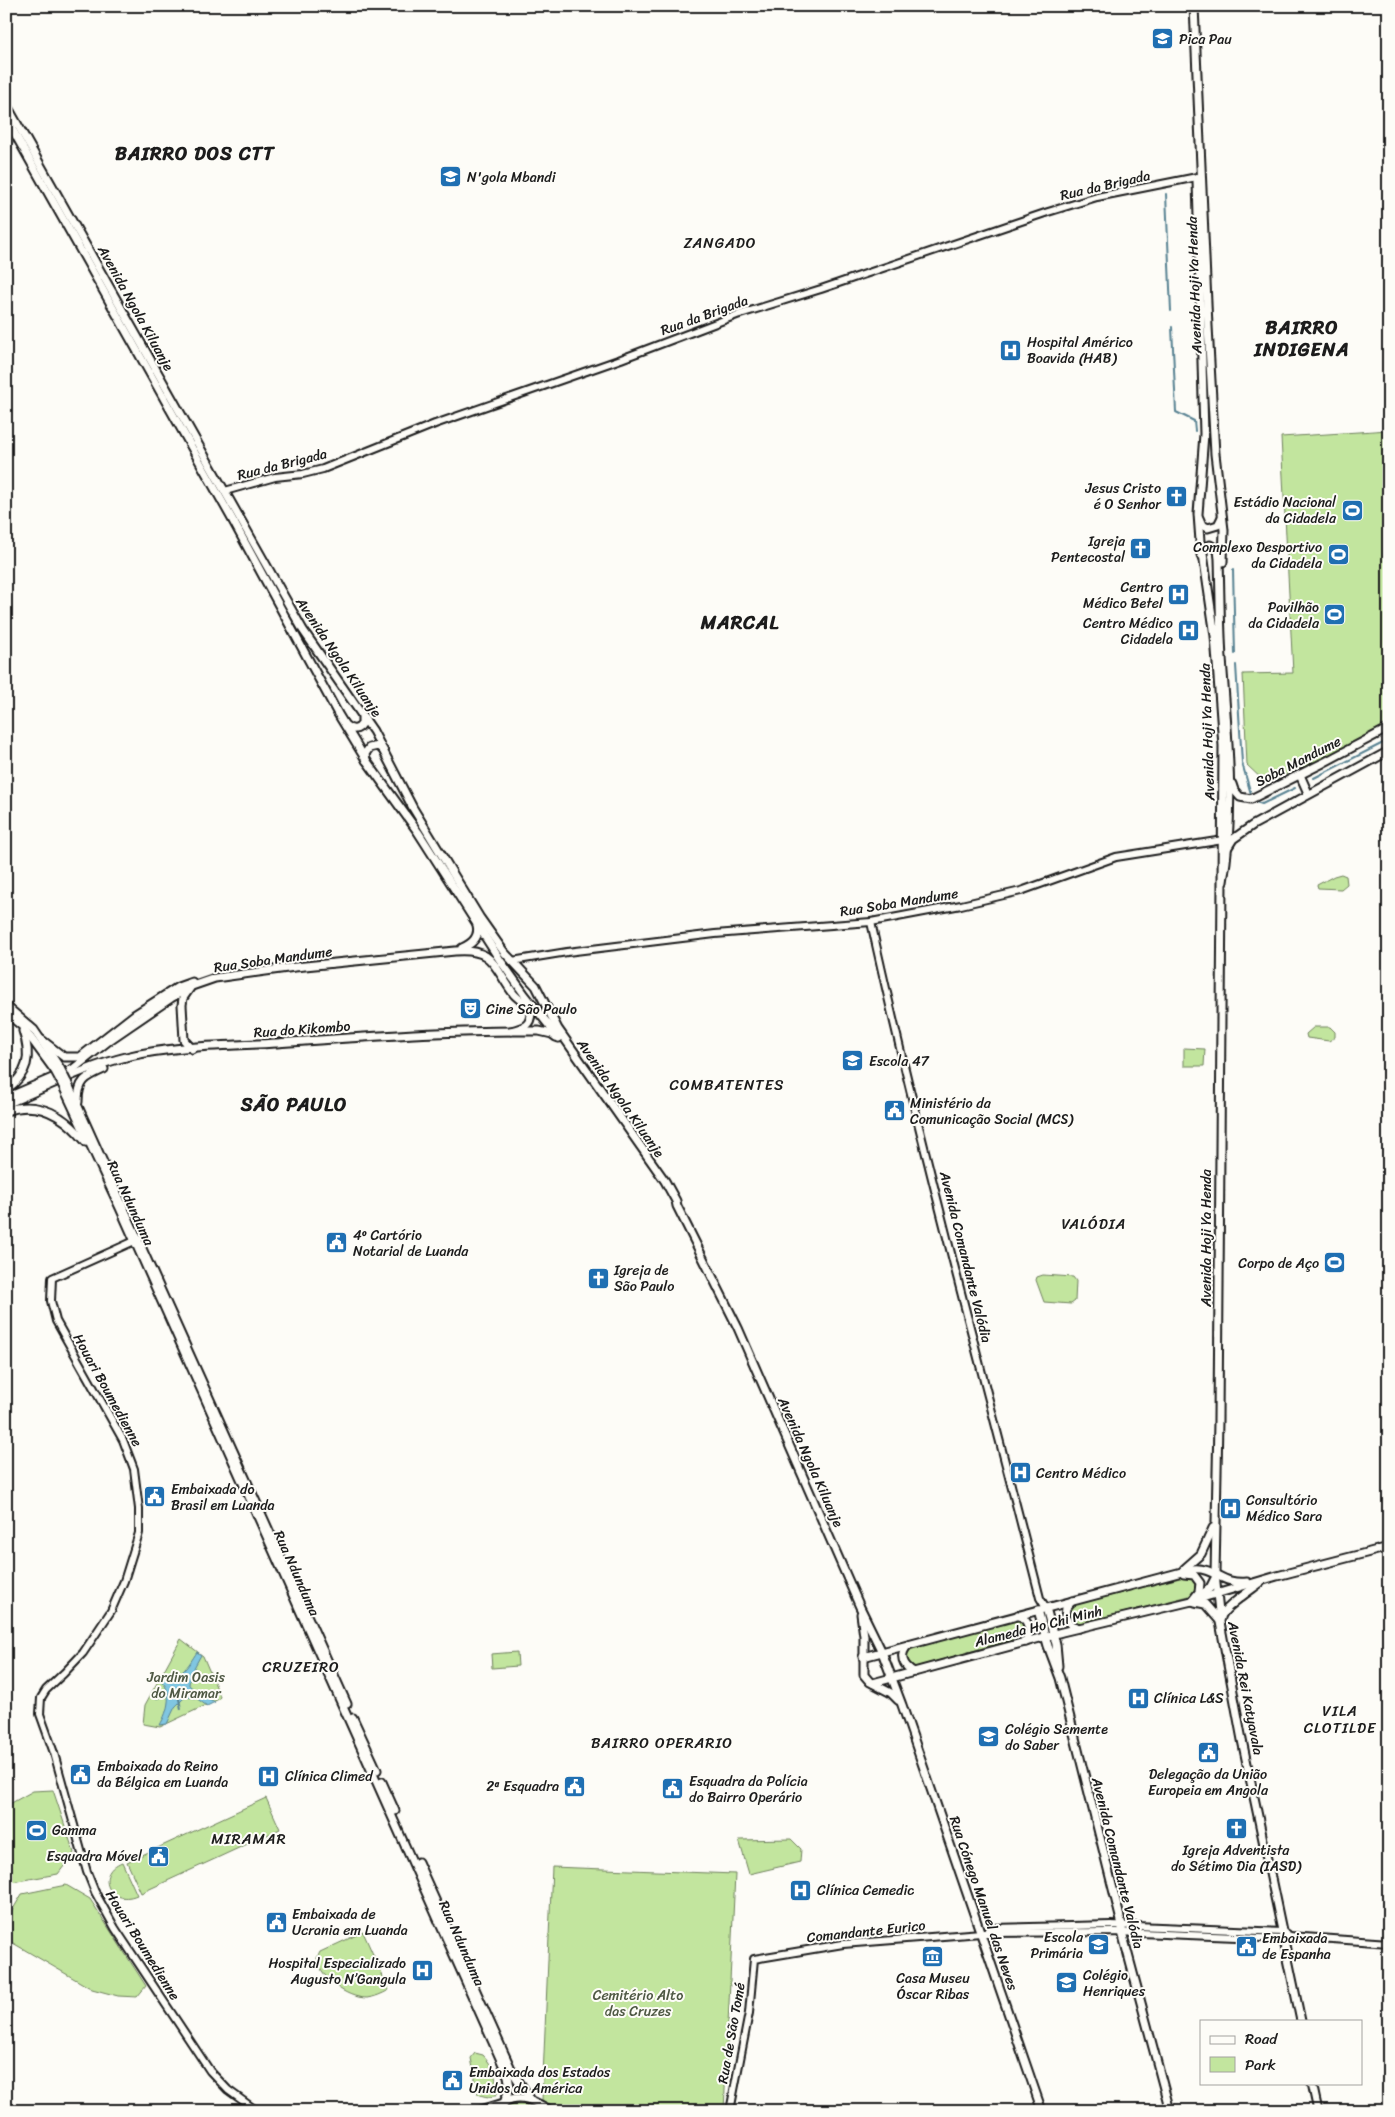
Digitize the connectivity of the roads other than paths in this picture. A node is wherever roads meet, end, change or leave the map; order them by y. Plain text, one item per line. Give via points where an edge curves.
1 (1189, 6) edge
2 (1194, 6) edge
3 (6, 104) edge
4 (6, 118) edge
5 (1197, 177) junction
6 (225, 491) junction
7 (1198, 514) junction
8 (1222, 515) junction
9 (1207, 582) junction
10 (1220, 588) junction
11 (361, 714) junction
12 (346, 726) junction
13 (1389, 728) edge
14 (383, 750) junction
15 (1389, 752) edge
16 (366, 760) junction
17 (1230, 774) junction
18 (1300, 776) junction
19 (1308, 794) junction
20 (1223, 840) junction
21 (1227, 850) junction
22 (1223, 882) junction
23 (871, 922) junction
24 (476, 923) junction
25 (455, 950) junction
26 (512, 961) junction
27 (205, 982) junction
28 (192, 986) junction
29 (168, 997) junction
30 (6, 1006) edge
31 (6, 1013) edge
32 (24, 1024) junction
33 (511, 1031) junction
34 (42, 1040) junction
35 (561, 1040) junction
36 (192, 1048) junction
37 (175, 1050) junction
38 (142, 1055) junction
39 (57, 1069) junction
40 (64, 1083) junction
41 (6, 1090) edge
42 (6, 1098) edge
43 (6, 1104) edge
44 (79, 1106) junction
45 (6, 1111) edge
46 (92, 1150) junction
47 (677, 1206) junction
48 (137, 1240) junction
49 (1215, 1519) junction
50 (1389, 1548) edge
51 (1173, 1574) junction
52 (1215, 1574) junction
53 (1264, 1580) junction
54 (1216, 1595) junction
55 (1040, 1598) junction
56 (1072, 1601) junction
57 (1192, 1602) junction
58 (860, 1607) junction
59 (1046, 1608) junction
60 (1038, 1610) junction
61 (1018, 1615) junction
62 (1220, 1622) junction
63 (1079, 1628) junction
64 (1053, 1634) junction
65 (1045, 1636) junction
66 (1026, 1642) junction
67 (908, 1645) junction
68 (882, 1652) junction
69 (863, 1657) junction
70 (914, 1672) junction
71 (892, 1678) junction
72 (1060, 1678) junction
73 (873, 1683) junction
74 (902, 1704) junction
75 (1122, 1928) junction
76 (981, 1933) junction
77 (1286, 1936) junction
78 (1389, 1943) edge
79 (754, 1959) joint
80 (1300, 2020) edge
81 (1312, 2084) edge
82 (532, 2100) junction
83 (505, 2102) junction
84 (257, 2111) edge
85 (476, 2111) edge
86 (501, 2111) edge
87 (551, 2111) edge
88 (730, 2111) edge
89 (1042, 2111) edge
90 (1170, 2111) edge
91 (1318, 2111) edge

1 - 5 main road, Avenida Hoji Ya Henda
2 - 8 main road, Avenida Hoji Ya Henda via 1212,404
3 - 6 main road, Avenida Ngola Kiluanje
4 - 12 main road, Avenida Ngola Kiluanje
5 - 6 street, Rua da Brigada via 1097,197 1048,212 737,315 436,424 323,469 275,477
5 - 7 main road, Avenida Hoji Ya Henda via 1204,434
6 - 11 main road, Avenida Ngola Kiluanje via 303,630
7 - 8 main road via 1202,525 1208,528 1218,525
7 - 9 main road, Avenida Hoji Ya Henda via 1200,550
8 - 10 main road, Avenida Hoji Ya Henda via 1224,540
9 - 10 main road via 1203,550 1210,545 1216,547 1219,554
9 - 20 main road, Avenida Hoji Ya Henda via 1221,715
10 - 17 main road, Avenida Hoji Ya Henda
11 - 12 main road via 362,721 357,728
11 - 14 main road, Avenida Ngola Kiluanje
12 - 16 main road, Avenida Ngola Kiluanje
13 - 18 main road, Soba Mandume
14 - 16 main road via 378,746 369,748
14 - 26 main road, Avenida Ngola Kiluanje via 436,848 481,920
15 - 19 main road
16 - 24 main road, Avenida Ngola Kiluanje via 418,832
17 - 18 main road, Soba Mandume via 1236,794 1248,799
17 - 21 main road, Avenida Hoji Ya Henda
18 - 19 main road
19 - 21 main road via 1244,830 1233,838
20 - 22 main road, Avenida Hoji Ya Henda
20 - 23 street, Rua Soba Mandume via 1116,857 1021,891
21 - 22 main road, Avenida Hoji Ya Henda
22 - 49 main road, Avenida Hoji Ya Henda
23 - 26 street, Rua Soba Mandume via 715,934
23 - 55 street, Avenida Comandante Valódia via 898,1045
24 - 25 main road via 478,932 473,941
24 - 35 main road, Avenida Ngola Kiluanje via 525,995
25 - 27 main road, Rua Soba Mandume via 295,967
25 - 33 main road via 471,950 486,955 514,995 529,1007 530,1021 523,1028
26 - 47 main road, Avenida Ngola Kiluanje via 540,991 552,1019 665,1181
27 - 28 main road, Rua Soba Mandume
27 - 29 main road via 178,988
28 - 29 main road, Rua Soba Mandume
28 - 36 main road via 182,1005 184,1040
29 - 34 main road via 134,1015 80,1057 64,1057
29 - 37 main road via 177,1002 180,1009 182,1040
29 - 42 main road, Rua Soba Mandume via 73,1069
30 - 32 main road
31 - 32 main road, Rua Ndunduma
32 - 34 main road, Rua Ndunduma
32 - 39 main road, Rua Ndunduma
32 - 41 main road via 28,1053 26,1067 22,1076
33 - 35 main road via 548,1032
33 - 36 main road, Rua do Kikombo
34 - 39 main road, Rua Ndunduma
35 - 47 main road, Avenida Ngola Kiluanje
36 - 37 main road, Rua do Kikombo
37 - 38 main road, Rua do Kikombo
38 - 43 main road, Rua do Kikombo via 75,1074
38 - 44 main road via 86,1078 79,1088
39 - 40 main road, Rua Ndunduma, bridge
40 - 44 main road, Rua Ndunduma
40 - 46 main road, Rua Ndunduma
44 - 48 main road, Rua Ndunduma
45 - 46 main road via 32,1107 57,1114
46 - 48 main road, Rua Ndunduma
47 - 58 main road, Avenida Ngola Kiluanje via 738,1328
48 - 82 main road, Rua Ndunduma via 516,2077
48 - 83 main road, Rua Ndunduma via 505,2068 510,2087
48 - 84 street, Houari Boumedienne via 52,1278 50,1295 54,1316 131,1458 137,1484 140,1533 111,1611 83,1652 41,1698 42,1724 54,1753 87,1872 110,1920 206,2065 228,2090
49 - 51 main road via 1201,1554 1189,1566
49 - 52 main road, Avenida Hoji Ya Henda
50 - 53 main road
51 - 52 main road via 1198,1569
51 - 56 main road, Alameda Ho Chi Minh
51 - 57 main road via 1189,1574 1198,1579 1201,1588
52 - 53 main road via 1231,1582
52 - 54 main road, Avenida Hoji Ya Henda
52 - 57 main road via 1210,1588
53 - 54 main road, Alameda Ho Chi Minh
53 - 62 main road via 1224,1610
54 - 57 main road, Alameda Ho Chi Minh
54 - 62 main road, Avenida Rei Katyavala
55 - 59 street, Avenida Comandante Valódia
55 - 60 street, Avenida Comandante Valódia
56 - 59 main road, Alameda Ho Chi Minh
56 - 63 main road via 1066,1608 1065,1617 1071,1625
57 - 62 main road via 1205,1604
57 - 63 main road, Alameda Ho Chi Minh
58 - 68 main road, Avenida Ngola Kiluanje
58 - 69 main road
59 - 60 main road, Alameda Ho Chi Minh
59 - 64 main road, Avenida Comandante Valódia
60 - 61 main road, Alameda Ho Chi Minh
60 - 65 main road, Avenida Comandante Valódia
61 - 66 main road via 1028,1623
61 - 67 main road, Alameda Ho Chi Minh
62 - 77 main road, Avenida Rei Katyavala via 1242,1740
63 - 64 main road, Alameda Ho Chi Minh
64 - 65 main road, Alameda Ho Chi Minh
64 - 72 main road, Avenida Comandante Valódia
65 - 66 main road, Alameda Ho Chi Minh
65 - 72 main road, Avenida Comandante Valódia
66 - 70 main road, Alameda Ho Chi Minh
67 - 68 main road, Alameda Ho Chi Minh
67 - 70 main road via 902,1652 904,1665
68 - 69 main road, Alameda Ho Chi Minh
68 - 71 main road, Avenida Ngola Kiluanje
69 - 73 main road via 864,1675
70 - 71 main road, Alameda Ho Chi Minh
71 - 73 main road, Alameda Ho Chi Minh
71 - 74 main road, Avenida Ngola Kiluanje
72 - 75 main road, Avenida Comandante Valódia
73 - 74 main road
74 - 76 main road, Rua Cónego Manuel das Neves
75 - 76 street, Comandante Eurico
75 - 77 street, Comandante Eurico
75 - 90 main road, Avenida Comandante Valódia
76 - 79 street, Comandante Eurico via 843,1944
76 - 89 main road, Rua Cónego Manuel das Neves
77 - 78 street, Comandante Eurico
77 - 80 main road, Avenida Rei Katyavala
79 - 88 street, Rua de São Tomé via 749,2013
81 - 91 main road
82 - 83 main road via 513,2098
82 - 87 main road
83 - 85 street
83 - 86 main road, Rua Ndunduma

